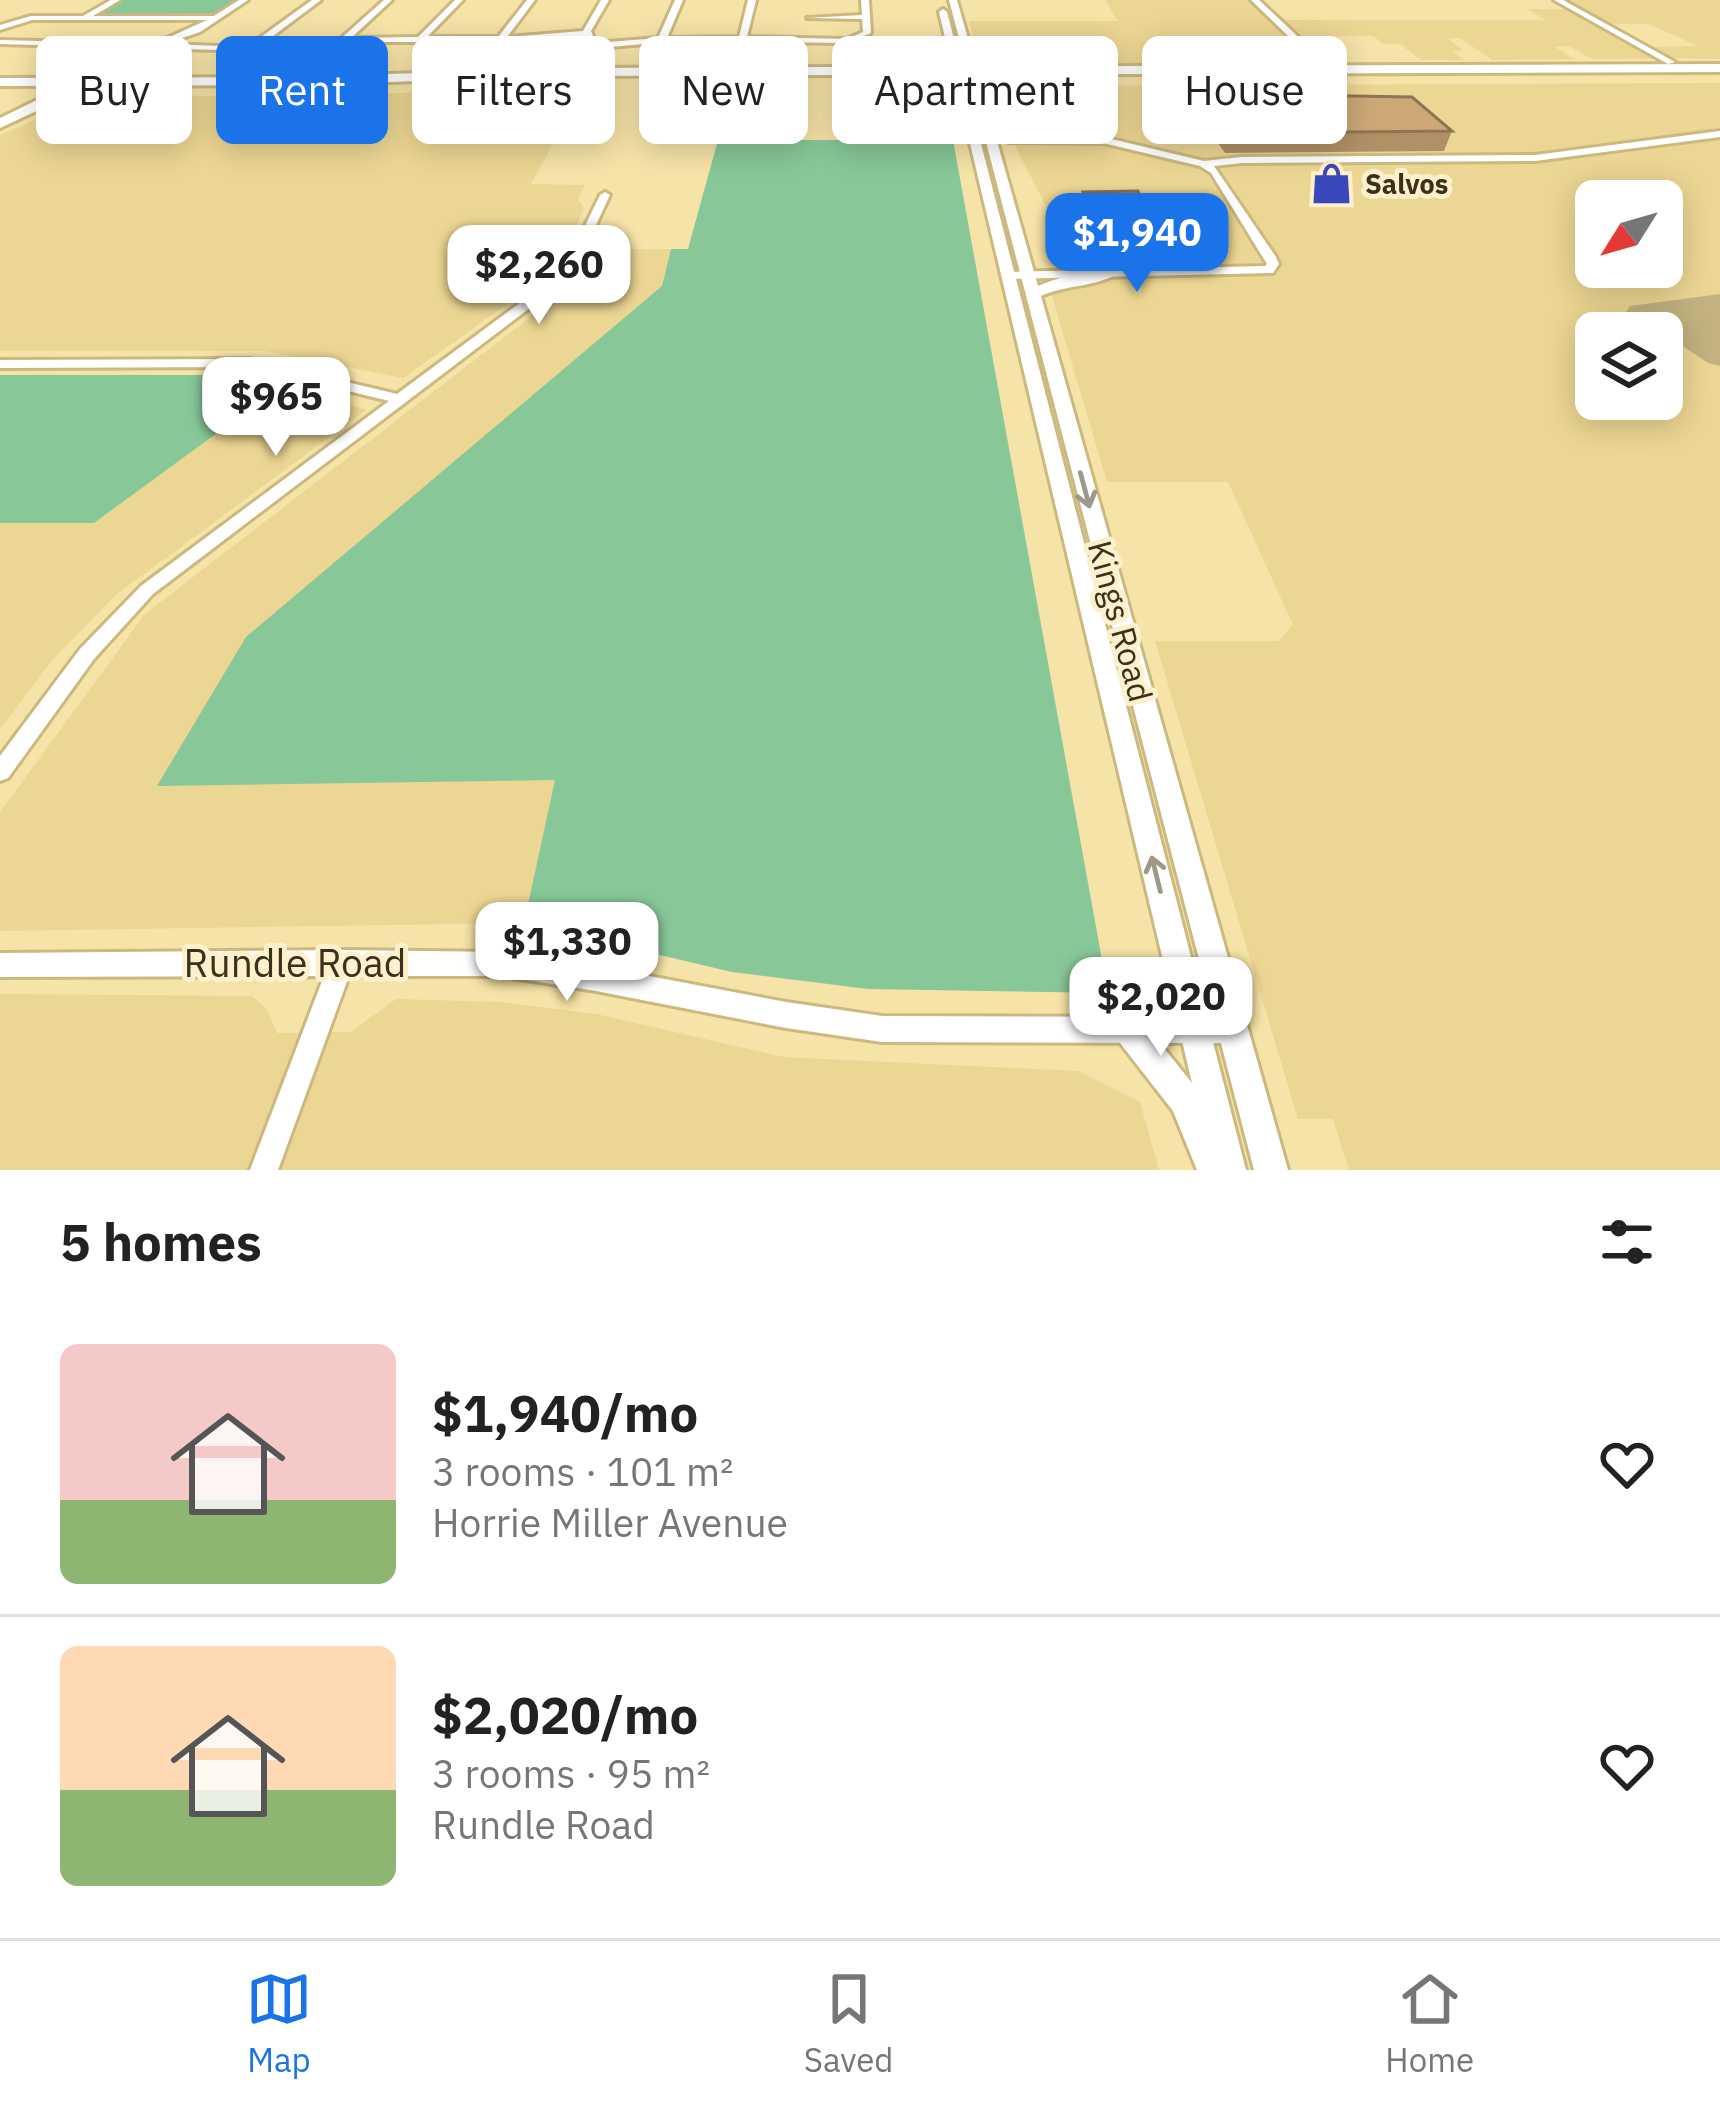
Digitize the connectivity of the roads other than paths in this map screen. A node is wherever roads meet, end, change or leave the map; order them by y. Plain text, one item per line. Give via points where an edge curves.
1 (116, 0) edge
2 (244, 0) edge
3 (316, 0) edge
4 (388, 0) edge
5 (460, 0) edge
6 (531, 0) edge
7 (605, 0) edge
8 (679, 0) edge
9 (752, 0) edge
10 (865, 0) edge
11 (940, 0) edge
12 (953, 0) edge
13 (1255, 0) edge
14 (1558, 0) edge
15 (217, 17) junction
16 (866, 17) junction
17 (82, 18) junction
18 (811, 18) dead end
19 (960, 24) junction
20 (0, 28) edge
21 (586, 33) junction
22 (947, 33) junction
23 (179, 36) edge
24 (267, 36) edge
25 (346, 36) edge
26 (425, 36) edge
27 (503, 36) edge
28 (549, 36) edge
29 (588, 36) edge
30 (663, 36) edge
31 (743, 36) edge
32 (948, 36) edge
33 (961, 36) edge
34 (1293, 36) edge
35 (808, 40) edge
36 (0, 42) edge
37 (36, 43) edge
38 (1671, 62) dead end
39 (1347, 71) edge
40 (832, 72) edge
41 (1720, 72) edge
42 (832, 77) edge
43 (1118, 77) edge
44 (192, 88) edge
45 (0, 89) edge
46 (36, 89) edge
47 (36, 107) edge
48 (0, 122) edge
49 (1720, 134) edge
50 (985, 144) edge
51 (991, 144) edge
52 (1118, 144) edge
53 (1204, 164) junction
54 (605, 195) dead end
55 (1017, 238) junction
56 (1059, 271) junction
57 (1173, 273) junction
58 (1106, 277) joint
59 (1024, 280) junction
60 (0, 364) edge
61 (400, 399) junction
62 (0, 772) edge
63 (342, 962) junction
64 (0, 965) edge
65 (1128, 1028) junction
66 (1193, 1028) junction
67 (1233, 1030) junction
68 (1252, 1100) junction
69 (264, 1170) edge
70 (1214, 1170) edge
71 (1229, 1170) edge
72 (1271, 1170) edge
73 (1285, 1170) edge

1 - 17 street
2 - 15 street
3 - 24 street
4 - 25 street
5 - 26 street
6 - 27 street
7 - 21 street
8 - 30 street
9 - 31 street
10 - 16 street
11 - 22 main road
12 - 19 main road
13 - 34 street
14 - 38 street
15 - 17 street
15 - 23 street
16 - 18 street
16 - 35 street via 867,33 853,40
17 - 20 street via 31,18
19 - 22 main road
19 - 33 main road
21 - 28 street
21 - 29 street
22 - 32 main road
36 - 37 street
39 - 41 highway
40 - 45 highway
41 - 43 highway
42 - 44 highway
45 - 46 highway
45 - 48 highway via 22,102
47 - 48 highway
49 - 53 street via 1526,158
50 - 59 main road, Kings Road
51 - 55 main road, Kings Road
52 - 53 street
53 - 57 street via 1273,264 1259,272
54 - 61 street via 568,273
55 - 56 main road
55 - 59 main road, Kings Road
56 - 57 street
56 - 59 street
57 - 58 street
58 - 59 main road
66 -> 59 main road, Kings Road
59 -> 67 main road, Kings Road
60 - 61 street via 250,363
61 - 62 street via 147,590 86,653
63 - 64 street, Rundle Road
63 - 65 street, Rundle Road via 552,969 882,1029
63 - 69 street
65 - 66 street, Rundle Road
65 - 70 main road via 1185,1100
66 - 67 street, Rundle Road
66 - 71 main road, Kings Road
67 - 68 main road, Kings Road
68 - 72 main road, Kings Road
68 - 73 main road

